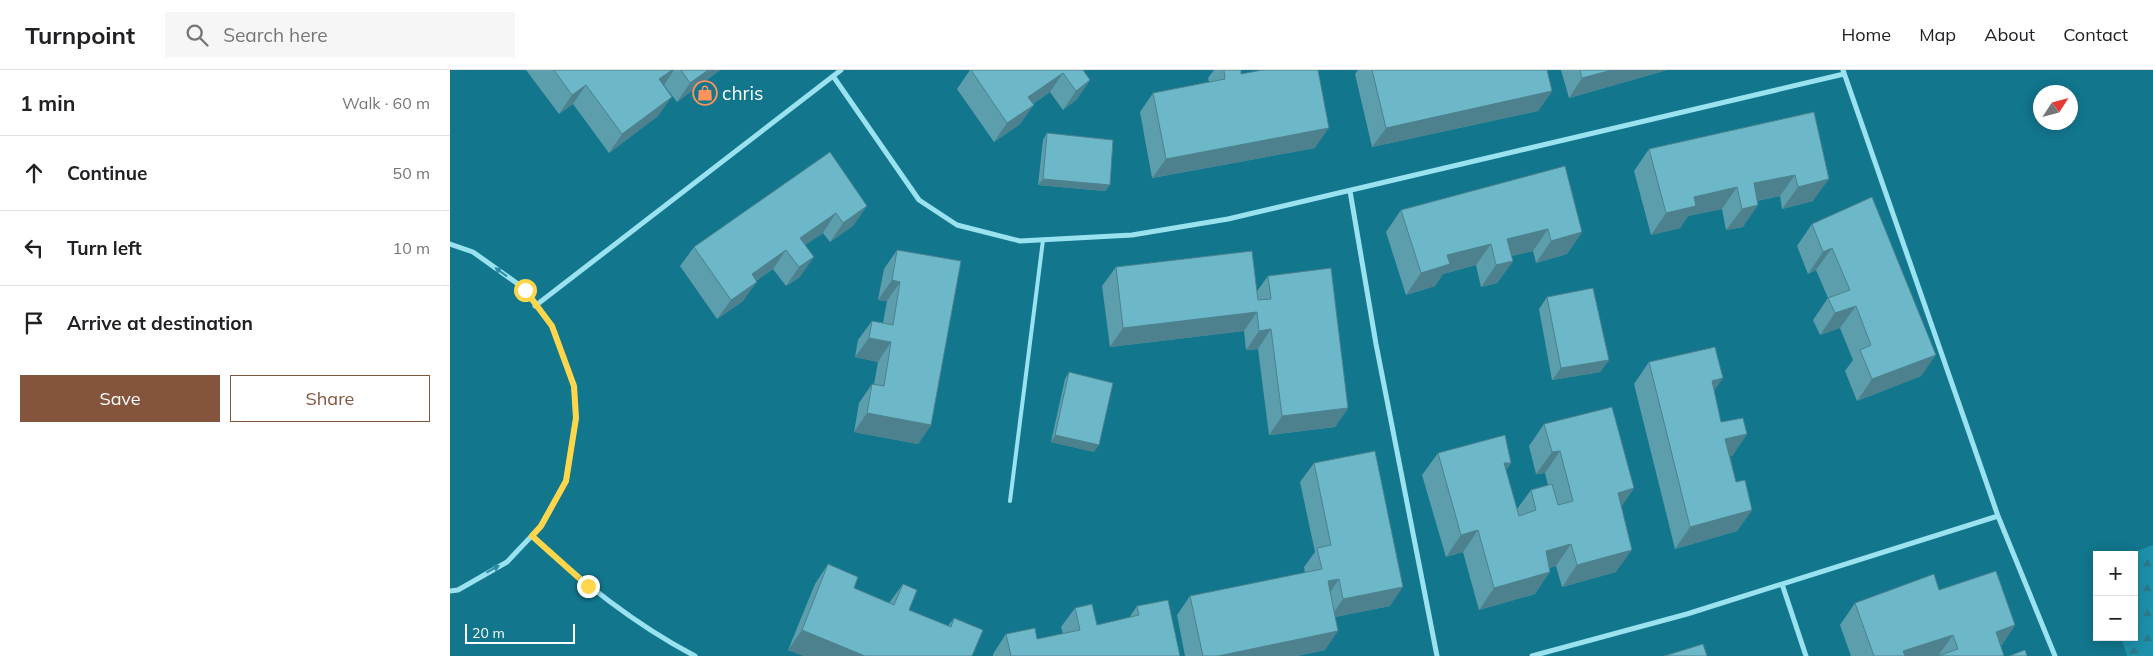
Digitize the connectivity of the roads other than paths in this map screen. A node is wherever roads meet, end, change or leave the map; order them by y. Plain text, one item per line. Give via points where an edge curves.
1 (840, 70) edge
2 (1843, 72) edge
3 (833, 76) junction
4 (1350, 190) junction
5 (1043, 240) junction
6 (450, 244) edge
7 (535, 306) junction
8 (1010, 501) dead end
9 (1998, 516) junction
10 (532, 536) junction
11 (1782, 584) junction
12 (450, 591) edge
13 (695, 656) edge
14 (1437, 656) edge
15 (1532, 656) edge
16 (1806, 656) edge
17 (2055, 656) edge

1 - 3 street
2 - 4 street
2 - 9 street
3 - 5 street via 919,200 957,224 1020,241
3 - 7 street
4 - 5 street via 1228,219 1132,235
4 - 14 street via 1376,344
5 - 8 lane
7 -> 6 street via 525,290 473,252
7 - 10 street via 552,326 574,386 576,418 566,481
9 - 11 street
9 - 17 street
12 -> 10 street via 458,590 507,562
10 - 13 street via 588,586 663,639
11 - 15 street via 1687,614
11 - 16 street

